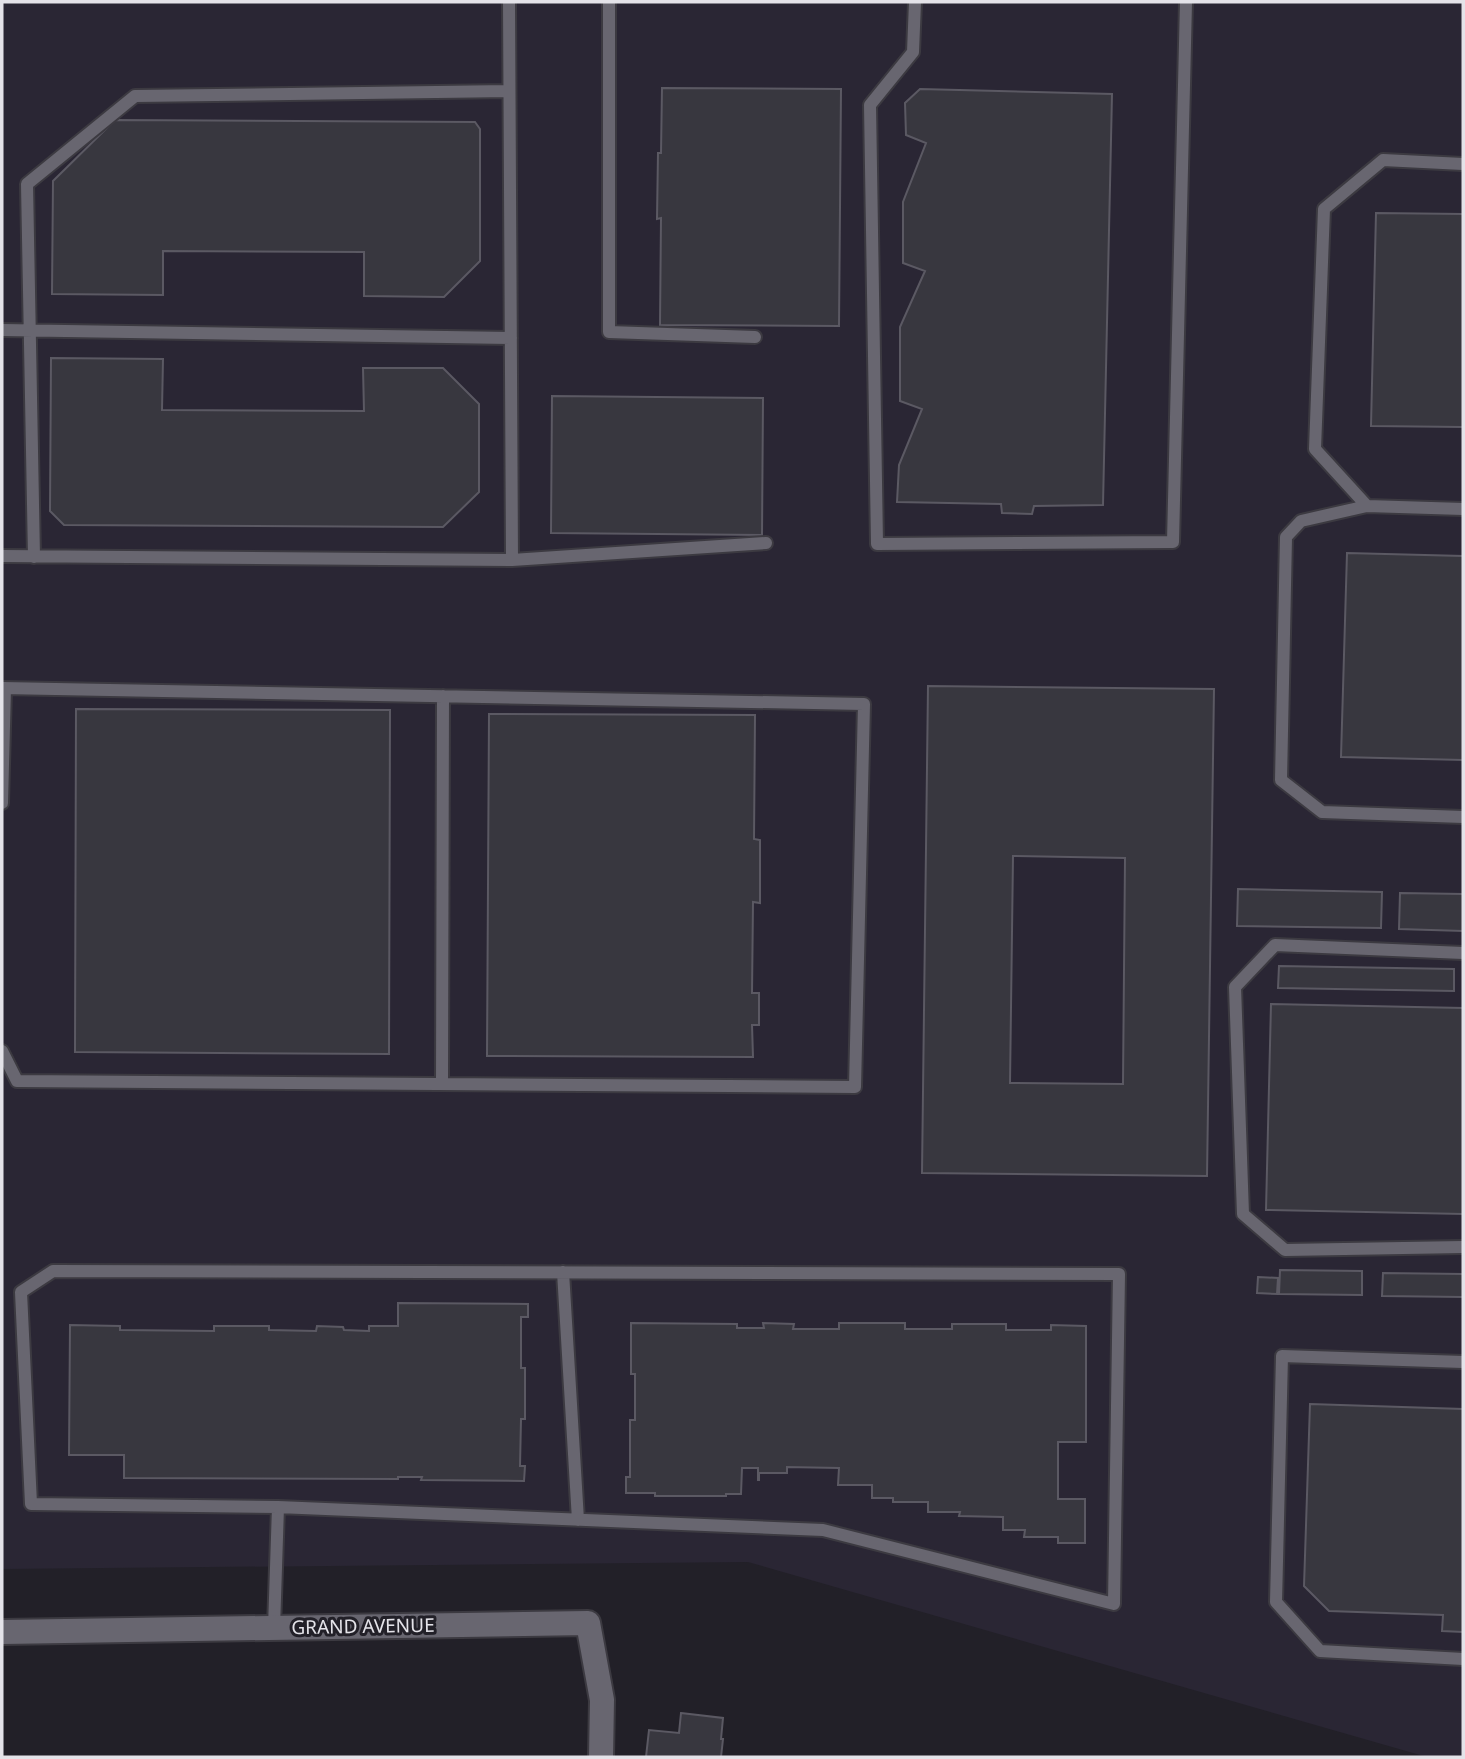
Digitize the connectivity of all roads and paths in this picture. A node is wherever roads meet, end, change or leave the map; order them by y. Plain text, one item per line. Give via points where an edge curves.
1 (509, 2) edge
2 (609, 2) edge
3 (915, 2) edge
4 (1186, 2) edge
5 (509, 91) junction
6 (1463, 164) edge
7 (2, 330) edge
8 (30, 331) junction
9 (755, 337) dead end
10 (511, 338) junction
11 (1367, 506) junction
12 (1463, 509) edge
13 (766, 543) dead end
14 (2, 556) edge
15 (34, 556) junction
16 (512, 560) junction
17 (3, 688) edge
18 (443, 696) junction
19 (2, 803) edge
20 (1463, 817) edge
21 (1463, 953) edge
22 (2, 1051) edge
23 (442, 1084) junction
24 (1463, 1247) edge
25 (563, 1272) junction
26 (1463, 1362) edge
27 (278, 1507) junction
28 (578, 1520) junction
29 (274, 1628) junction
30 (2, 1632) edge
31 (1463, 1659) edge
32 (601, 1757) edge

1 - 5 lane
2 - 9 lane via 609,332
3 - 4 lane via 913,52 870,105 877,544 1173,542
5 - 8 lane via 135,96 27,184
5 - 10 lane
6 - 11 lane via 1383,160 1324,209 1315,449
7 - 8 lane
8 - 10 lane
8 - 15 lane
10 - 16 lane
11 - 12 lane
11 - 20 lane via 1301,521 1286,537 1281,780 1322,812
13 - 16 lane
14 - 15 lane
15 - 16 lane
17 - 18 lane
17 - 19 lane
18 - 23 lane
18 - 23 lane via 864,704 855,1087
21 - 24 lane via 1275,945 1235,986 1243,1214 1285,1250
22 - 23 lane via 17,1081
25 - 27 lane via 52,1271 21,1292 31,1504
25 - 28 lane
25 - 28 lane via 1119,1274 1114,1604 823,1530
26 - 31 lane via 1282,1356 1276,1602 1321,1651
27 - 28 lane
27 - 29 lane
29 - 30 street, GRAND AVENUE
29 - 32 street, GRAND AVENUE via 588,1623 602,1699

